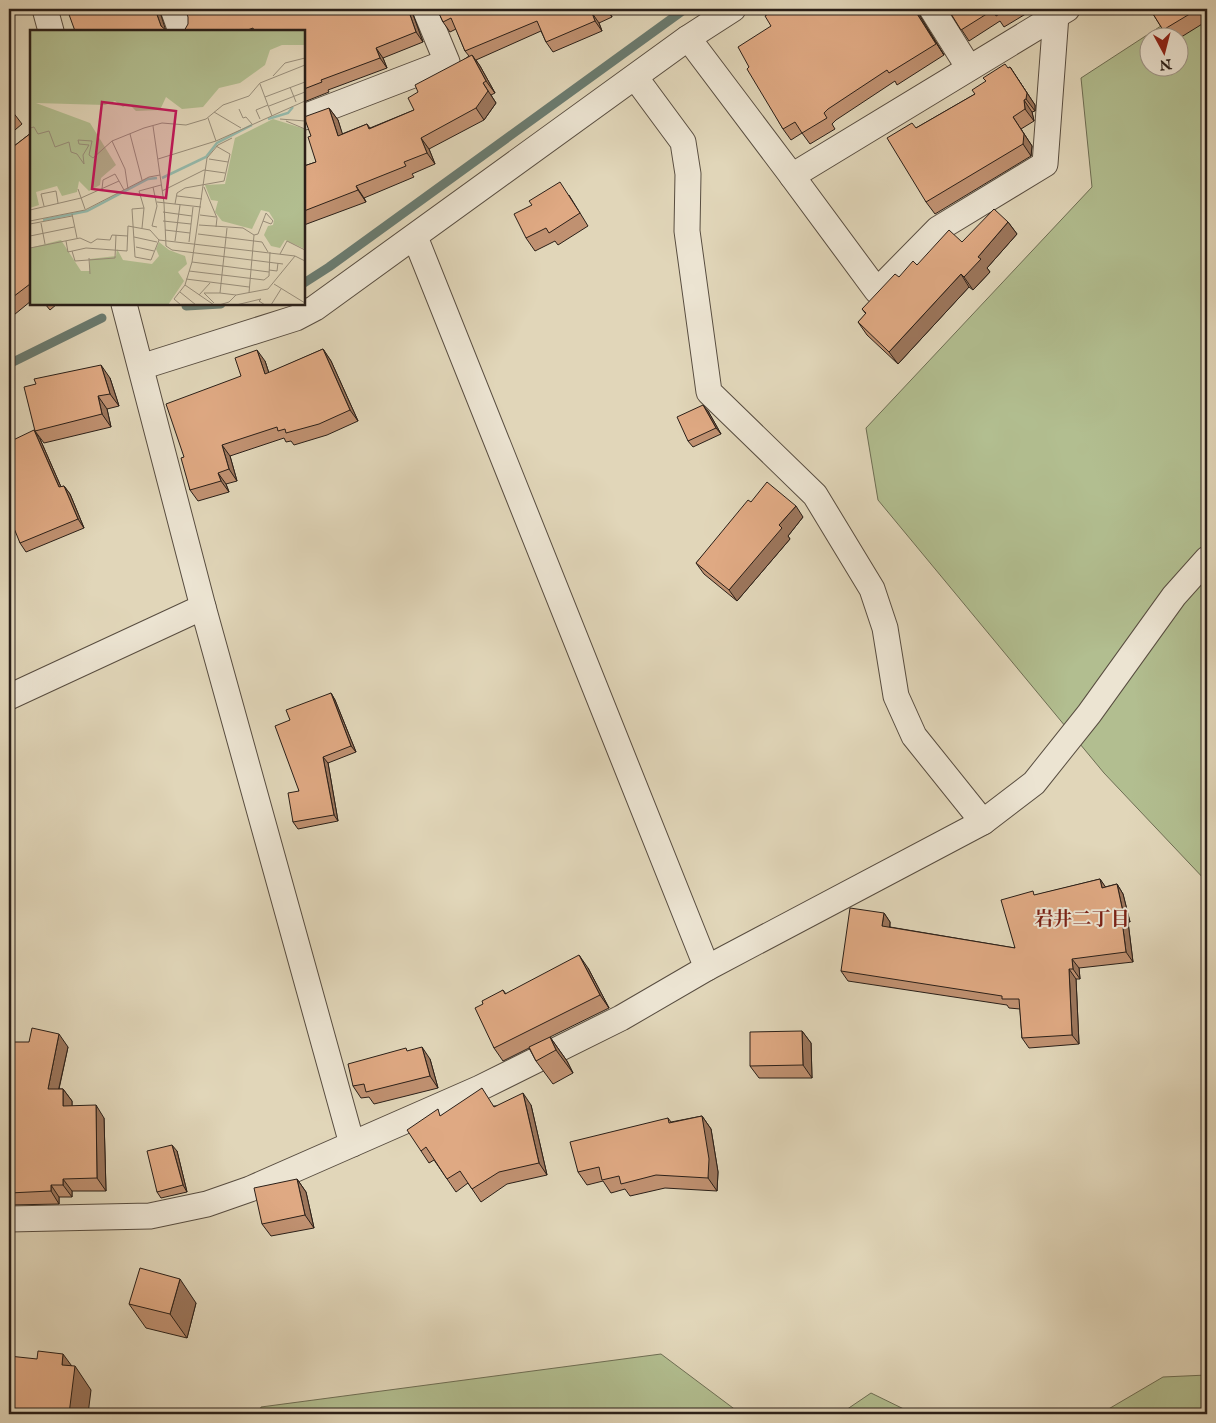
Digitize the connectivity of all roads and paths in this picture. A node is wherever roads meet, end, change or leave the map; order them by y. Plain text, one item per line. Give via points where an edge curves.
1 (45, 9) edge
2 (173, 9) edge
3 (425, 9) edge
4 (733, 9) edge
5 (932, 9) edge
6 (1061, 12) edge
7 (51, 30) edge
8 (181, 30) edge
9 (688, 38) junction
10 (969, 68) junction
11 (635, 77) junction
12 (305, 117) edge
13 (792, 176) junction
14 (415, 237) junction
15 (124, 305) edge
16 (141, 367) junction
17 (1207, 559) edge
18 (203, 607) junction
19 (9, 697) edge
20 (983, 822) junction
21 (707, 968) junction
22 (352, 1144) junction
23 (9, 1219) edge

1 - 7 street
2 - 8 street
3 - 12 street via 447,62
4 - 9 street
5 - 10 street
6 - 10 street
6 - 13 street via 1044,164 938,229 877,290
9 - 11 street
9 - 13 street
10 - 13 street
11 - 14 street
11 - 20 street via 684,142 688,174 687,231 709,392 815,494 872,589 885,628 896,696 914,736
14 - 16 street via 296,318
14 - 21 street
15 - 16 street
16 - 18 street
17 - 20 street via 1174,596 1089,714 1034,783
18 - 19 street
18 - 22 street
20 - 21 street
21 - 22 street via 621,1018 495,1082
22 - 23 street via 250,1189 207,1204 150,1216

